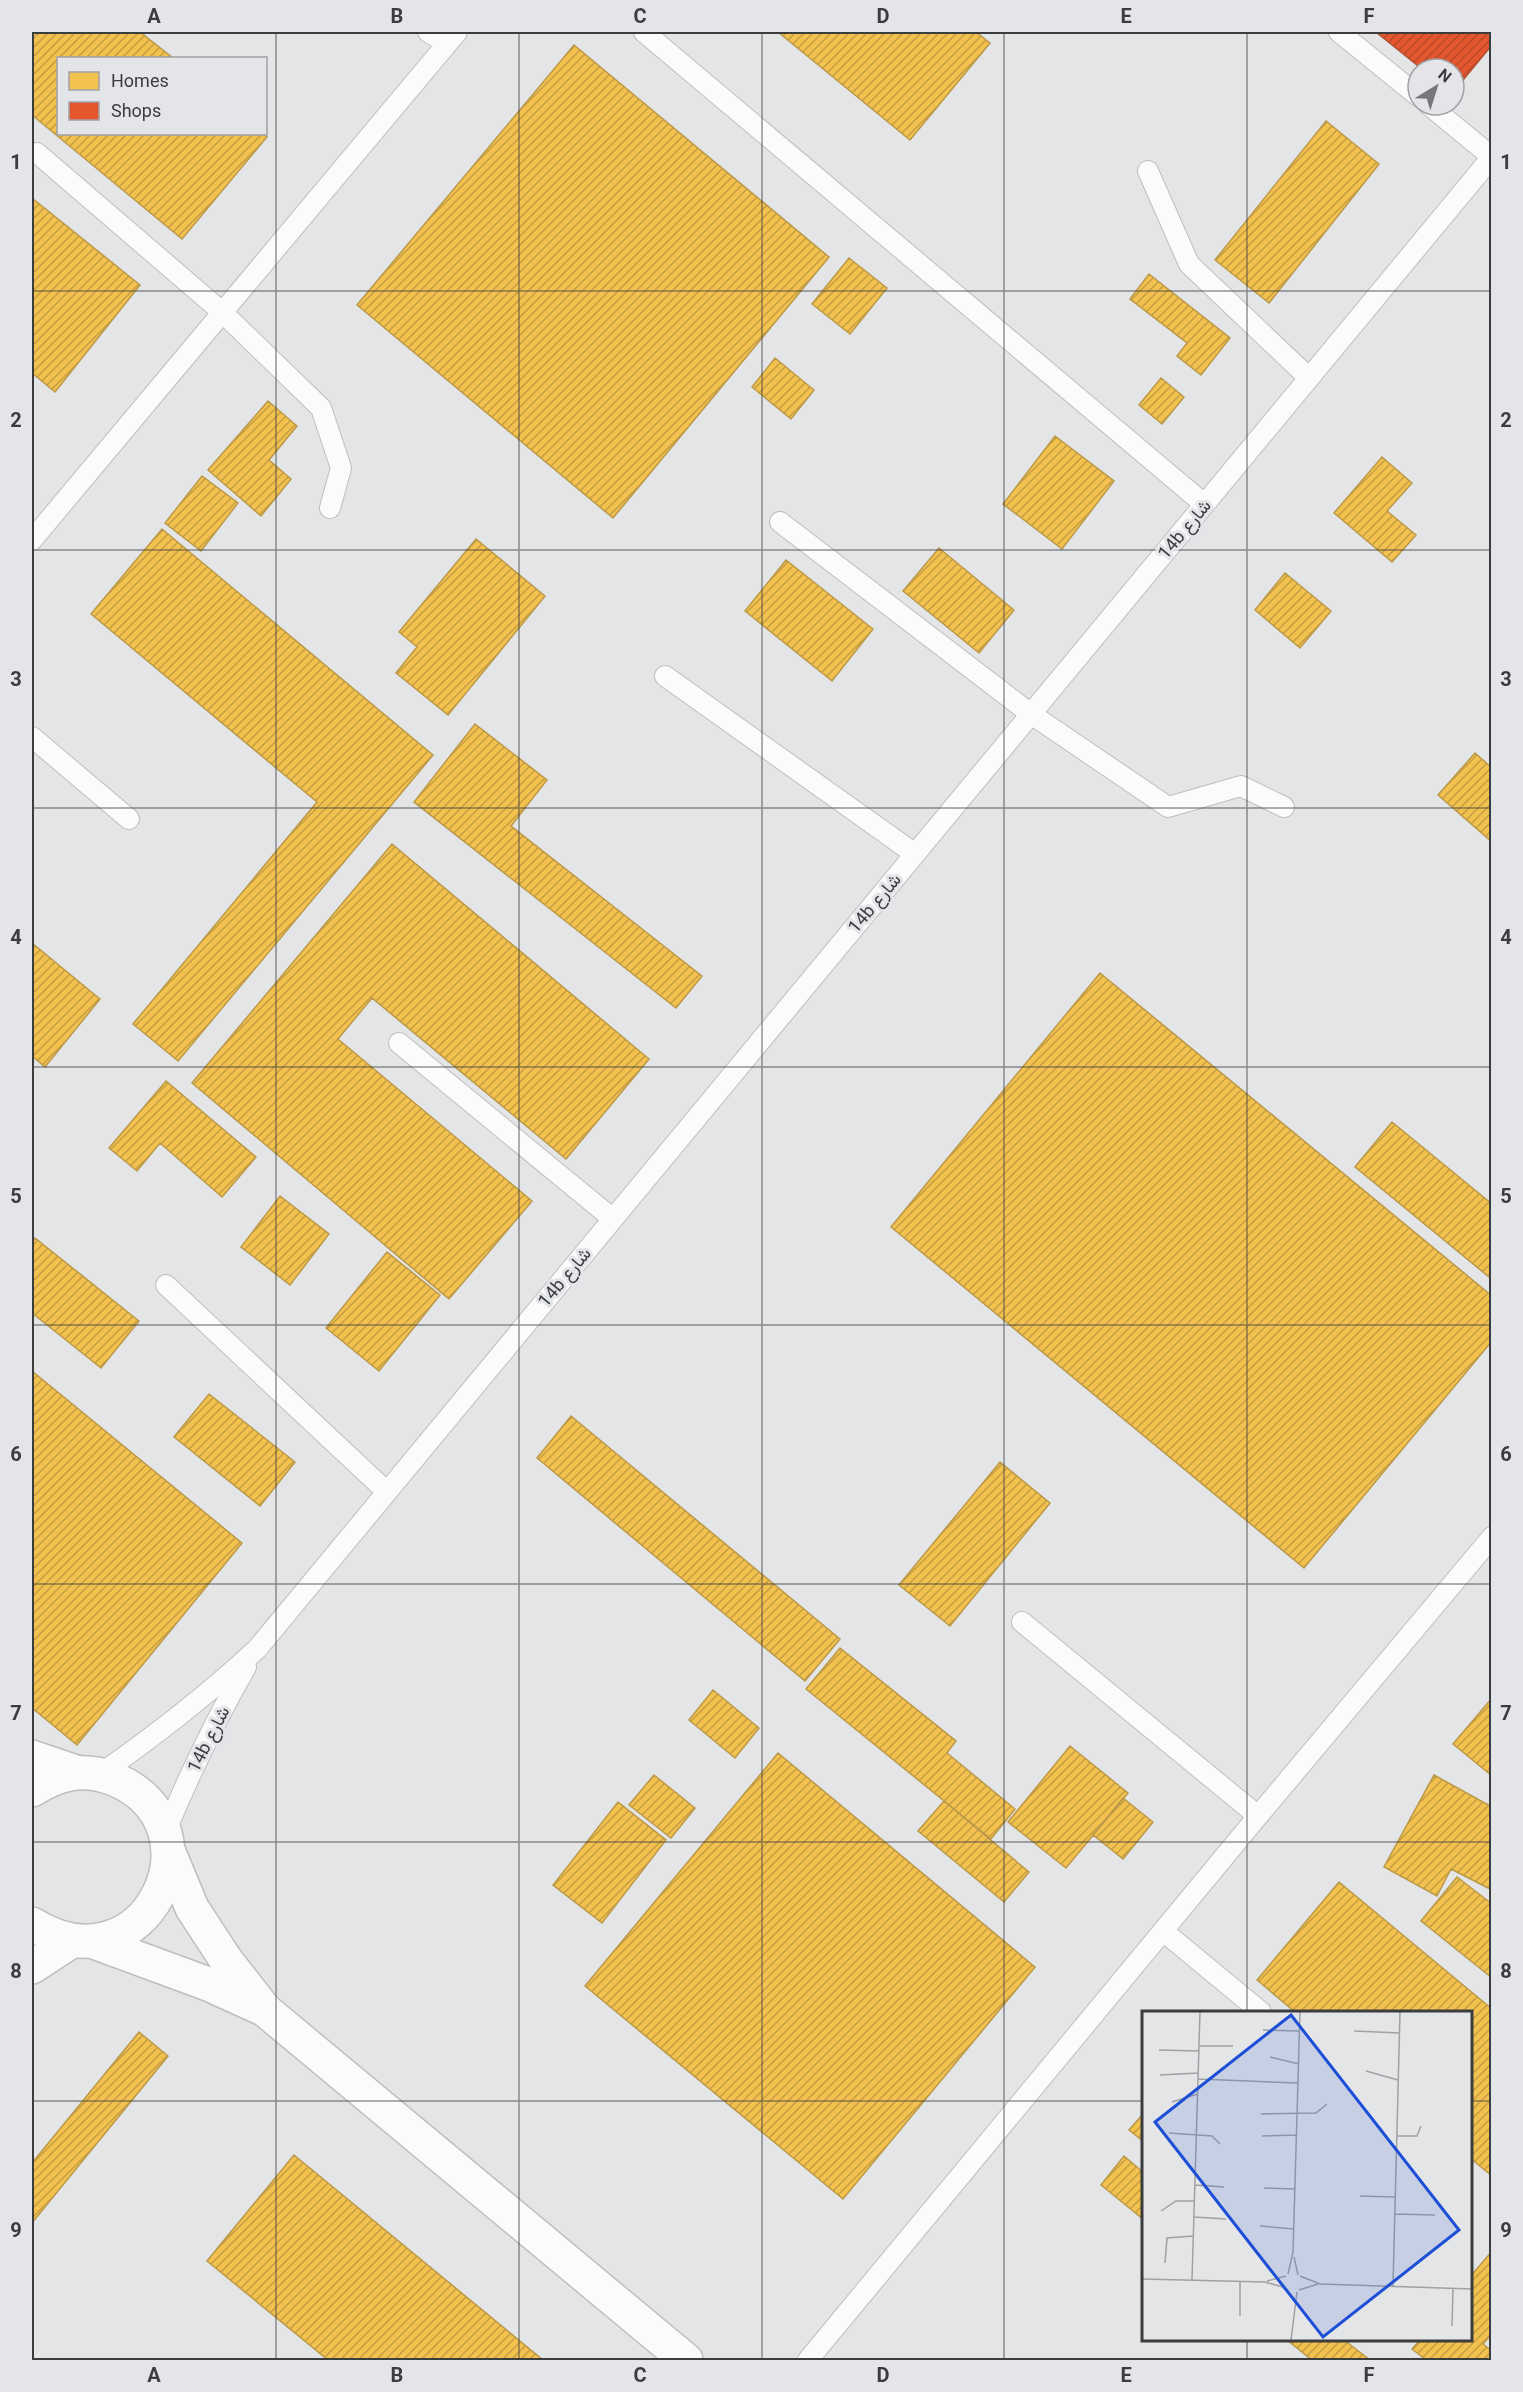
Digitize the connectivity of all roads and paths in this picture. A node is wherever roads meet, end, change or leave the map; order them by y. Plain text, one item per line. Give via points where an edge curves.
1 (428, 32) edge
2 (644, 32) edge
3 (1340, 32) edge
4 (452, 37) edge
5 (1406, 86) edge
6 (1443, 117) edge
7 (37, 153) dead end
8 (1491, 157) edge
9 (1148, 171) dead end
10 (222, 312) junction
11 (1309, 378) junction
12 (1204, 504) junction
13 (330, 508) dead end
14 (780, 522) dead end
15 (32, 540) edge
16 (665, 676) dead end
17 (1031, 714) junction
18 (32, 737) edge
19 (1284, 807) dead end
20 (129, 819) dead end
21 (915, 854) junction
22 (399, 1042) dead end
23 (613, 1219) junction
24 (166, 1285) dead end
25 (387, 1492) junction
26 (1491, 1537) edge
27 (1022, 1622) dead end
28 (257, 1649) junction
29 (32, 1757) edge
30 (88, 1773) junction
31 (32, 1790) edge
32 (1258, 1816) junction
33 (167, 1841) junction
34 (32, 1924) edge
35 (1163, 1930) junction
36 (83, 1941) junction
37 (32, 1967) edge
38 (265, 2010) junction
39 (1259, 2011) edge
40 (686, 2361) edge
41 (808, 2361) edge

1 - 4 lane
2 - 12 lane
3 - 5 lane
4 - 10 lane
6 - 8 lane
7 - 10 lane
8 - 11 lane, 14b شارع
9 - 11 lane via 1189,264
10 - 13 lane via 321,408 341,468
10 - 15 lane
11 - 12 lane, 14b شارع
12 - 17 lane, 14b شارع
14 - 17 lane
16 - 21 lane
17 - 19 lane via 1168,807 1241,786
17 - 21 lane, 14b شارع
18 - 20 lane
21 - 23 lane, 14b شارع
22 - 23 lane
23 - 25 lane, 14b شارع
24 - 25 lane
25 - 28 lane, 14b شارع
26 - 32 lane
27 - 32 lane
28 - 30 lane, 14b شارع via 155,1736
28 - 33 lane, 14b شارع via 192,1770
29 - 30 street
30 - 31 street via 51,1778
30 - 33 street via 128,1785 151,1805
32 - 35 lane
33 - 36 street via 165,1882 150,1911 125,1932
33 - 38 street via 192,1908
34 - 36 street via 49,1935
35 - 39 lane
35 - 41 lane
36 - 37 street
36 - 38 street via 208,1984
38 - 40 street

